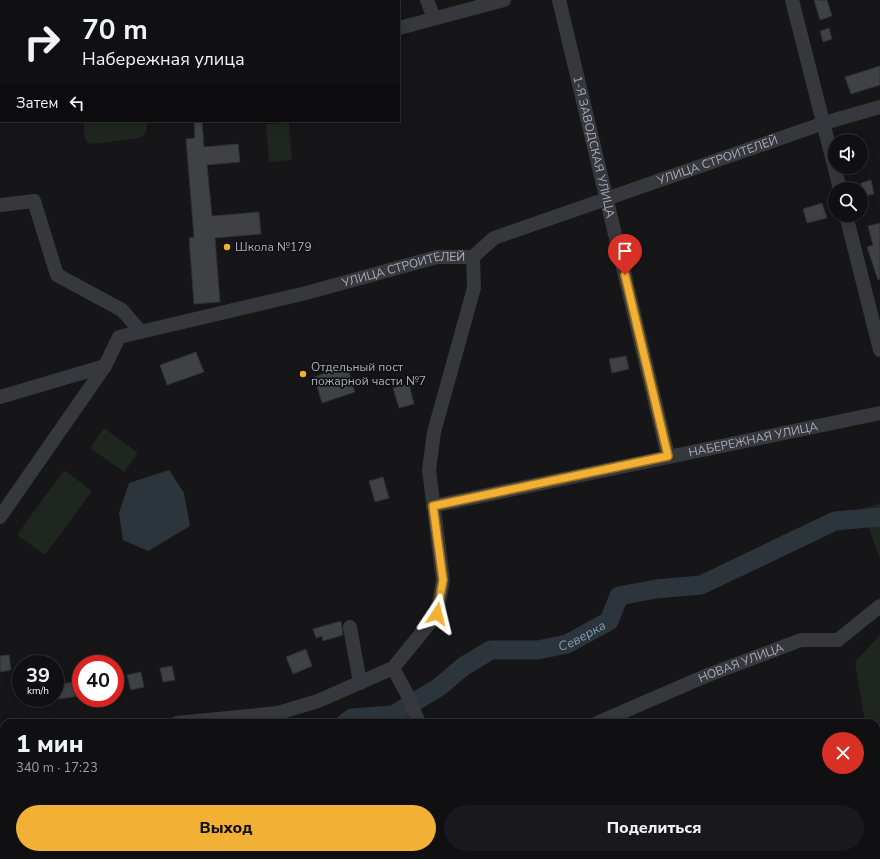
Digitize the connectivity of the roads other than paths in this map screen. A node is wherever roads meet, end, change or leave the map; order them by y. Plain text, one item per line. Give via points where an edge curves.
1 (427, 0) edge
2 (504, 0) edge
3 (559, 0) edge
4 (792, 0) edge
5 (434, 18) junction
6 (400, 28) edge
7 (880, 107) edge
8 (824, 123) junction
9 (838, 182) edge
10 (607, 199) junction
11 (0, 205) edge
12 (848, 222) edge
13 (473, 257) junction
14 (141, 332) junction
15 (880, 350) edge
16 (105, 366) junction
17 (0, 397) edge
18 (880, 413) edge
19 (668, 456) junction
20 (433, 506) junction
21 (0, 517) edge
22 (880, 606) edge
23 (350, 627) dead end
24 (393, 668) junction
25 (360, 683) junction
26 (417, 718) edge
27 (214, 719) edge
28 (606, 719) edge

1 - 5 street
2 - 5 street
3 - 10 street, 1-Я ЗАВОДСКАЯ УЛИЦА
4 - 8 street
5 - 6 street
7 - 8 street, УЛИЦА СТРОИТЕЛЕЙ
8 - 9 street
8 - 10 street, УЛИЦА СТРОИТЕЛЕЙ
10 - 13 street, УЛИЦА СТРОИТЕЛЕЙ via 494,238
10 - 19 street, 1-Я ЗАВОДСКАЯ УЛИЦА
11 - 14 street via 34,200 57,275 122,310
12 - 15 street
13 - 14 street, УЛИЦА СТРОИТЕЛЕЙ via 437,257 306,293
13 - 20 street via 474,288 434,432 429,470
14 - 16 street, УЛИЦА СТРОИТЕЛЕЙ via 119,337
16 - 17 street
16 - 21 street via 79,410
18 - 19 street, НАБЕРЕЖНАЯ УЛИЦА
19 - 20 street, НАБЕРЕЖНАЯ УЛИЦА
20 - 24 street via 443,580 437,614
22 - 28 street, НОВАЯ УЛИЦА via 838,640 801,640 708,675
23 - 25 street
24 - 25 street
24 - 26 street
25 - 27 street via 318,701 278,712

